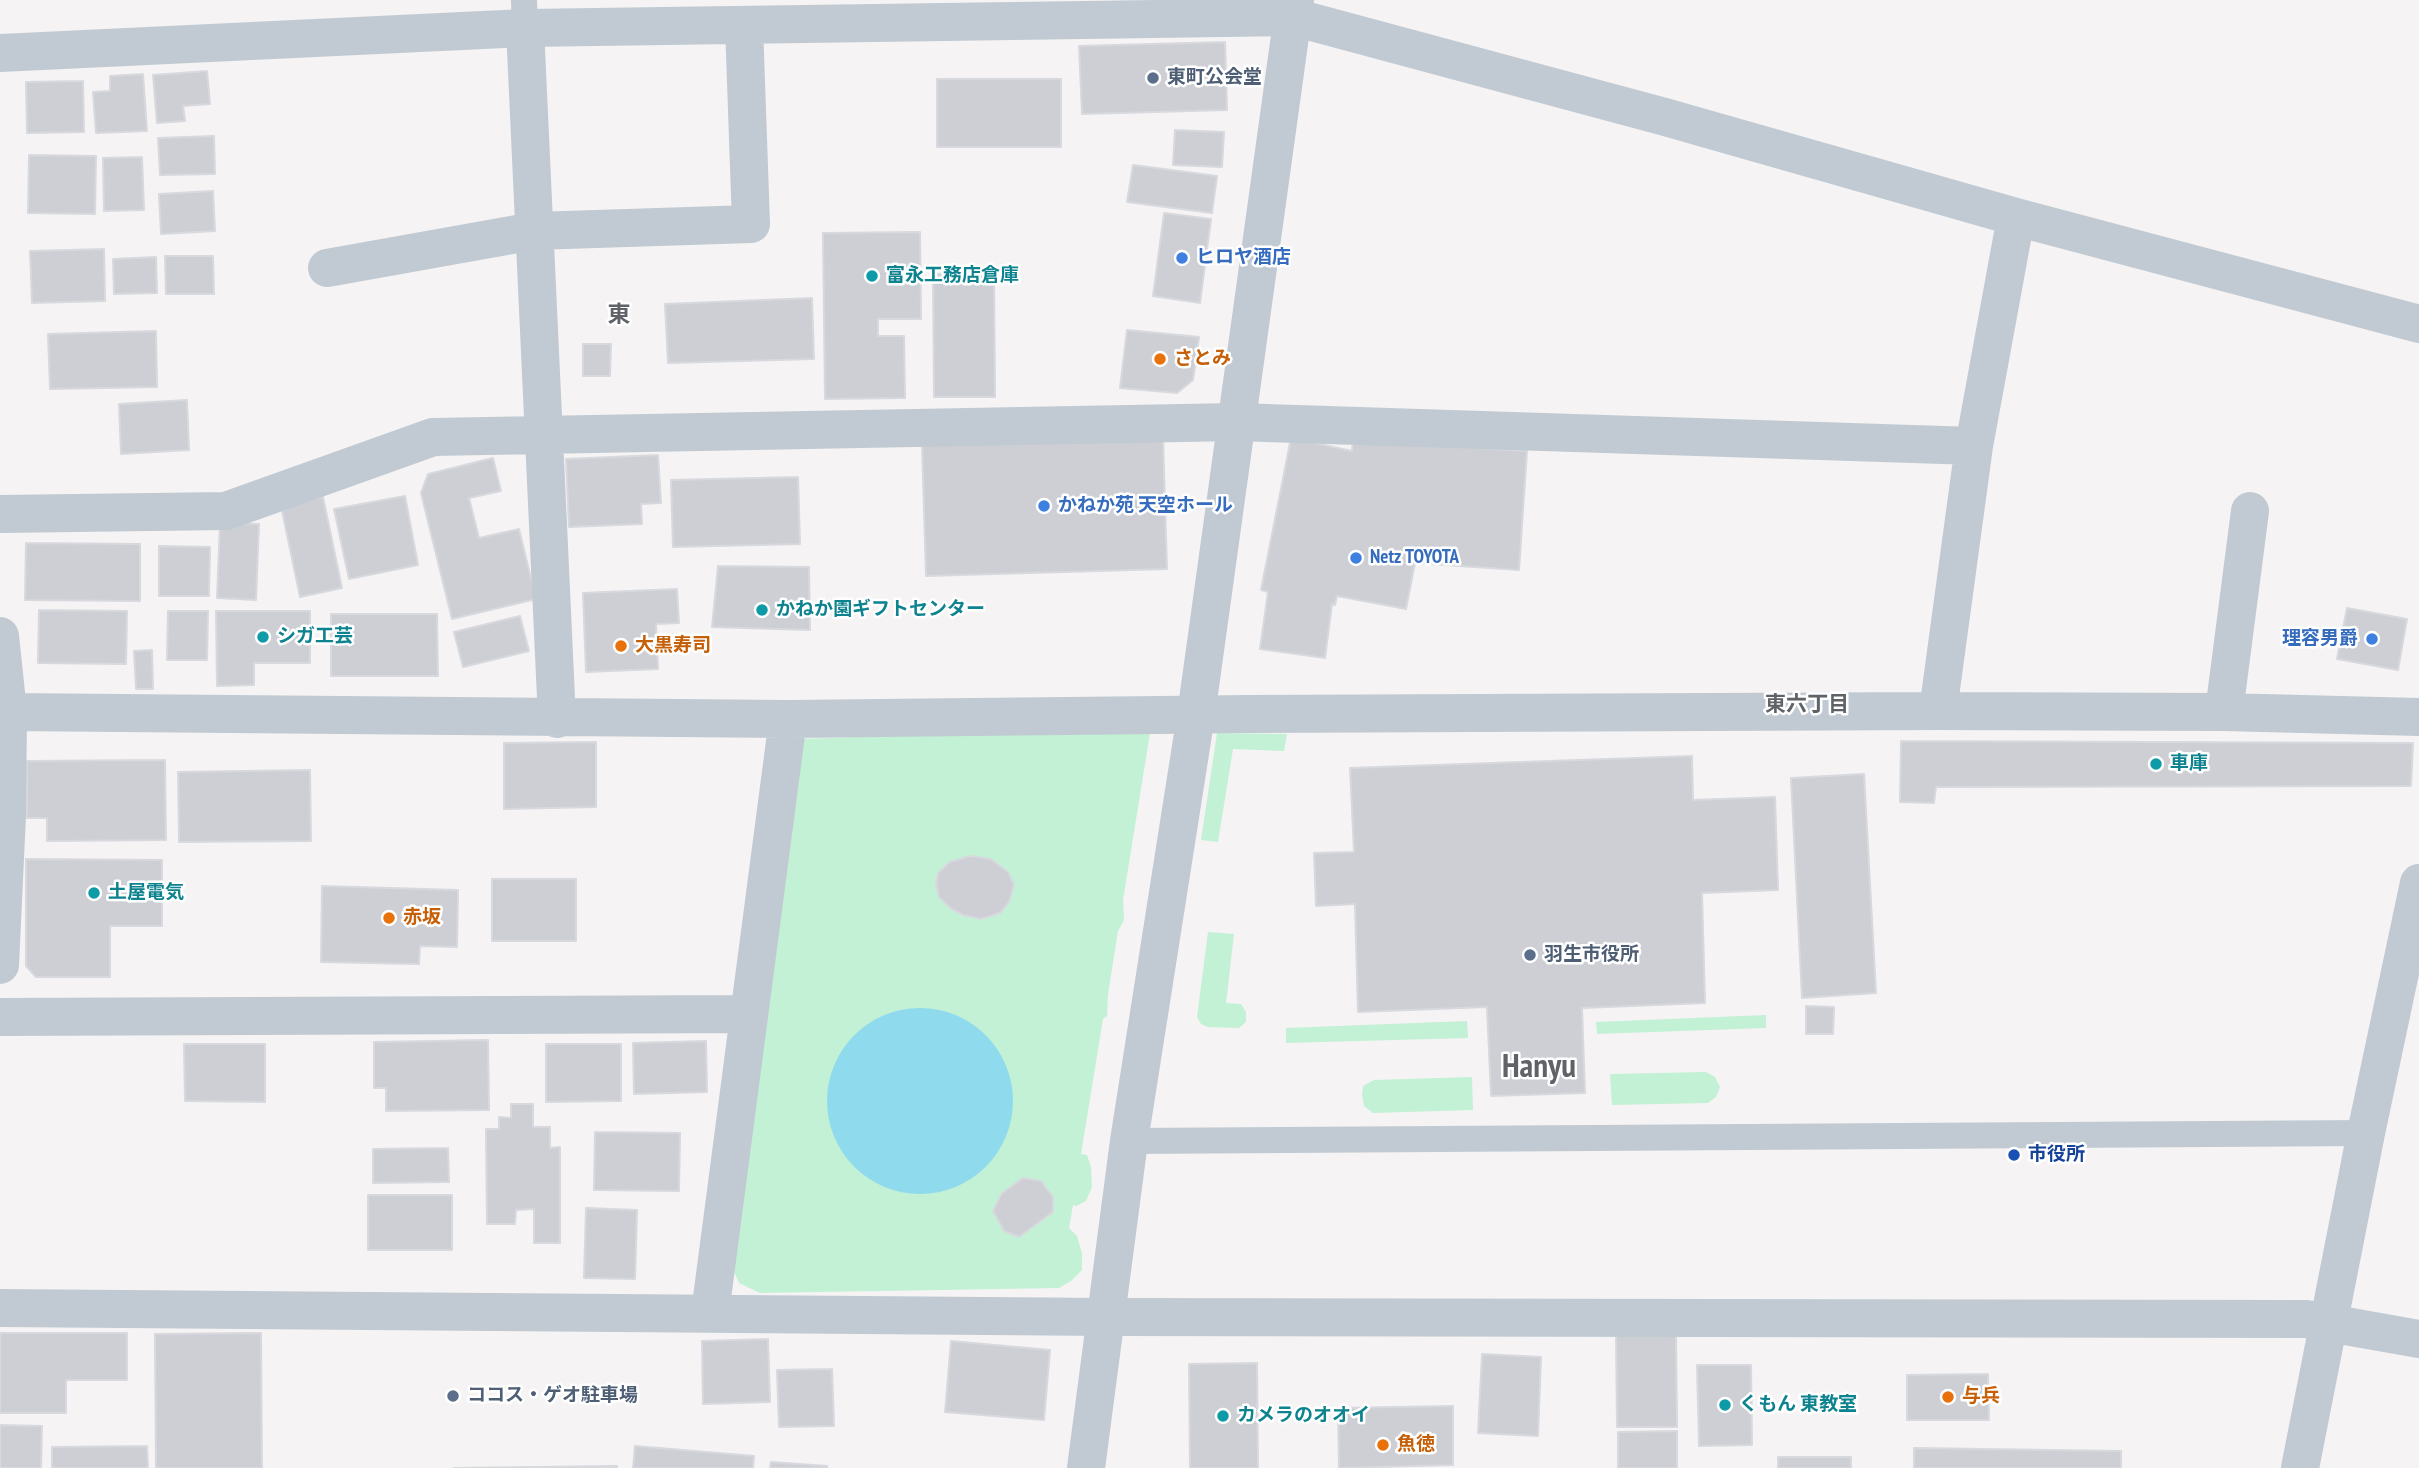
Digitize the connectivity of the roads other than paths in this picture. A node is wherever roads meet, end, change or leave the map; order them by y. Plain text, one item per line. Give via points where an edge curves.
1 (1294, 8) edge
2 (524, 14) edge
3 (744, 24) junction
4 (0, 52) edge
5 (2016, 217) junction
6 (534, 231) junction
7 (327, 268) dead end
8 (2419, 324) edge
9 (1235, 422) junction
10 (544, 434) junction
11 (1974, 446) junction
12 (2250, 511) dead end
13 (0, 514) edge
14 (0, 636) edge
15 (1938, 711) junction
16 (8, 712) junction
17 (2224, 712) junction
18 (1196, 715) junction
19 (2419, 717) edge
20 (558, 719) junction
21 (788, 719) junction
22 (4, 814) edge
23 (2419, 883) edge
24 (1, 940) edge
25 (749, 1014) junction
26 (0, 1017) edge
27 (2404, 1025) edge
28 (2366, 1133) junction
29 (1129, 1141) junction
30 (0, 1308) edge
31 (710, 1313) junction
32 (1108, 1317) junction
33 (2329, 1323) junction
34 (2419, 1339) edge
35 (1086, 1468) edge
36 (2300, 1468) edge

1 - 3 street
1 - 5 street
1 - 9 street
2 - 3 street
2 - 4 street
2 - 6 street
3 - 6 street via 751,224
5 - 8 street
5 - 11 street
6 - 7 street
6 - 10 street
9 - 10 street
9 - 11 street
9 - 18 street
10 - 13 street via 433,437 226,510
10 - 20 street
11 - 15 street
12 - 17 street
14 - 16 street
15 - 17 street
15 - 18 street
16 - 20 street
16 - 22 street
17 - 19 street
18 - 21 street
18 - 29 street
20 - 21 street
21 - 25 street
22 - 24 street
23 - 27 street
25 - 26 street
25 - 31 street
27 - 28 street
28 - 29 lane
28 - 33 street
29 - 32 street
30 - 31 street
31 - 32 street
32 - 33 street via 2292,1319
32 - 35 street
33 - 34 street
33 - 36 street

